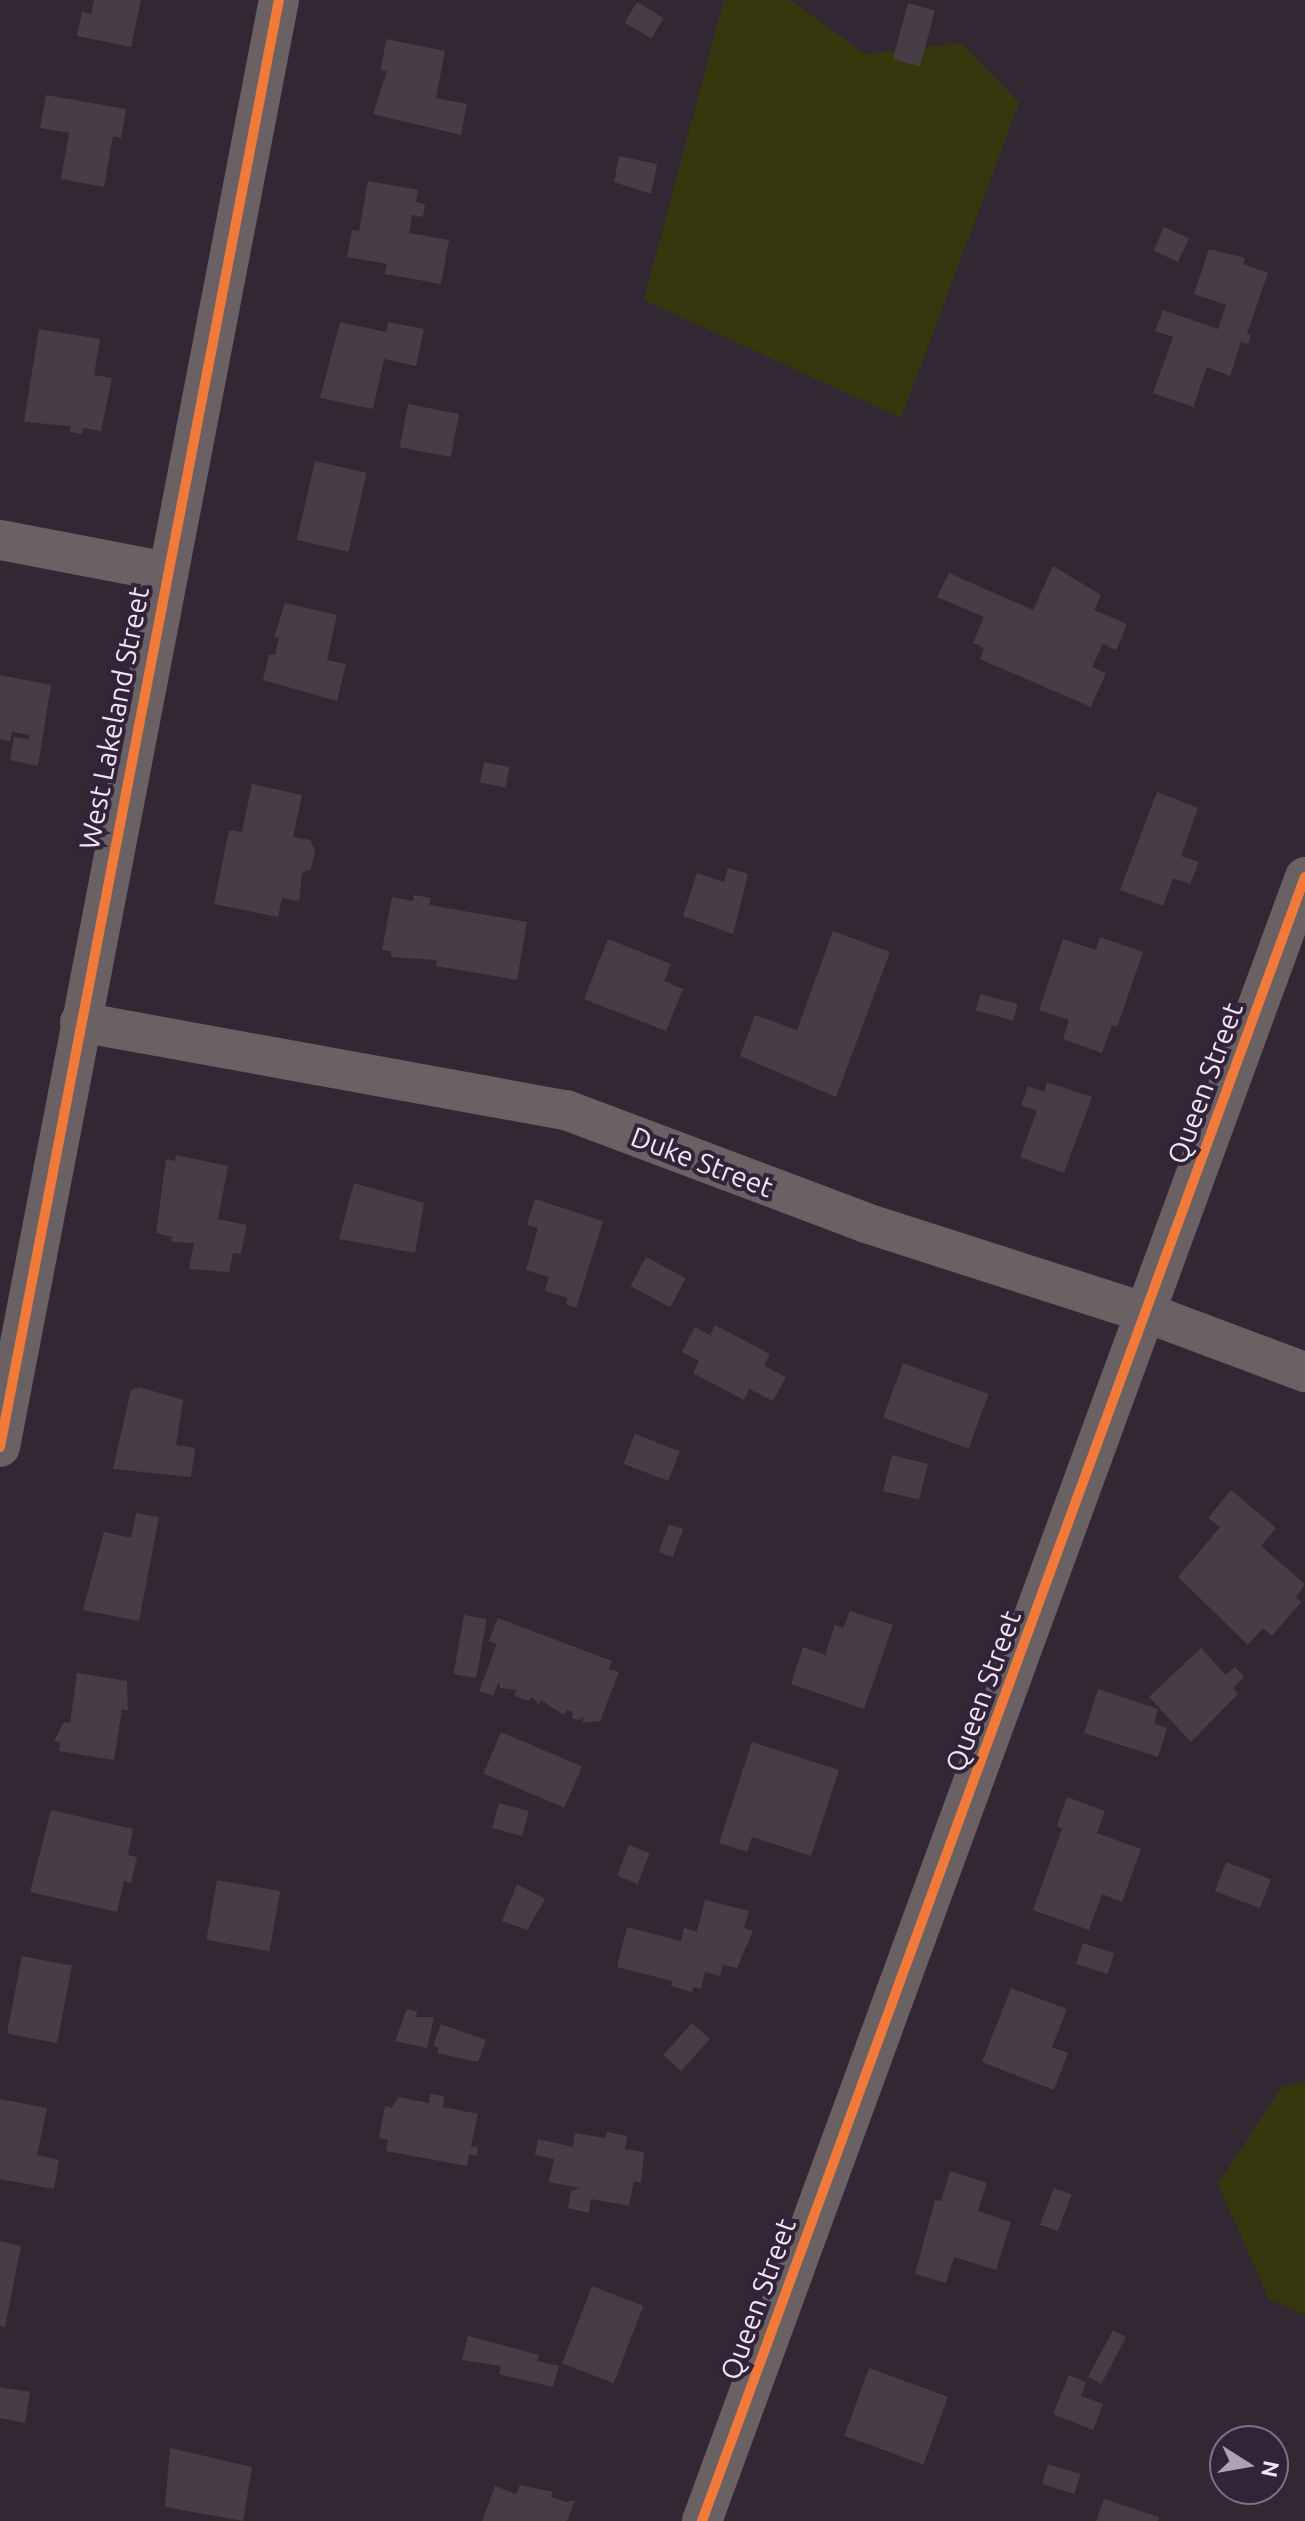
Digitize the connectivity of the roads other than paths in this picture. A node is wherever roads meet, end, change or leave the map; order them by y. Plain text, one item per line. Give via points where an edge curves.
1 (279, 0) edge
2 (0, 540) edge
3 (167, 572) junction
4 (1305, 877) edge
5 (80, 1022) junction
6 (1147, 1313) junction
7 (1305, 1372) edge
8 (0, 1447) edge
9 (702, 2521) edge

1 - 3 street, West Lakeland Street
2 - 3 street
3 - 5 street, West Lakeland Street
4 - 6 street, Queen Street
5 - 6 street, Duke Street via 566,1110 866,1223
5 - 8 street, West Lakeland Street
6 - 7 street, Duke Street
6 - 9 street, Queen Street

